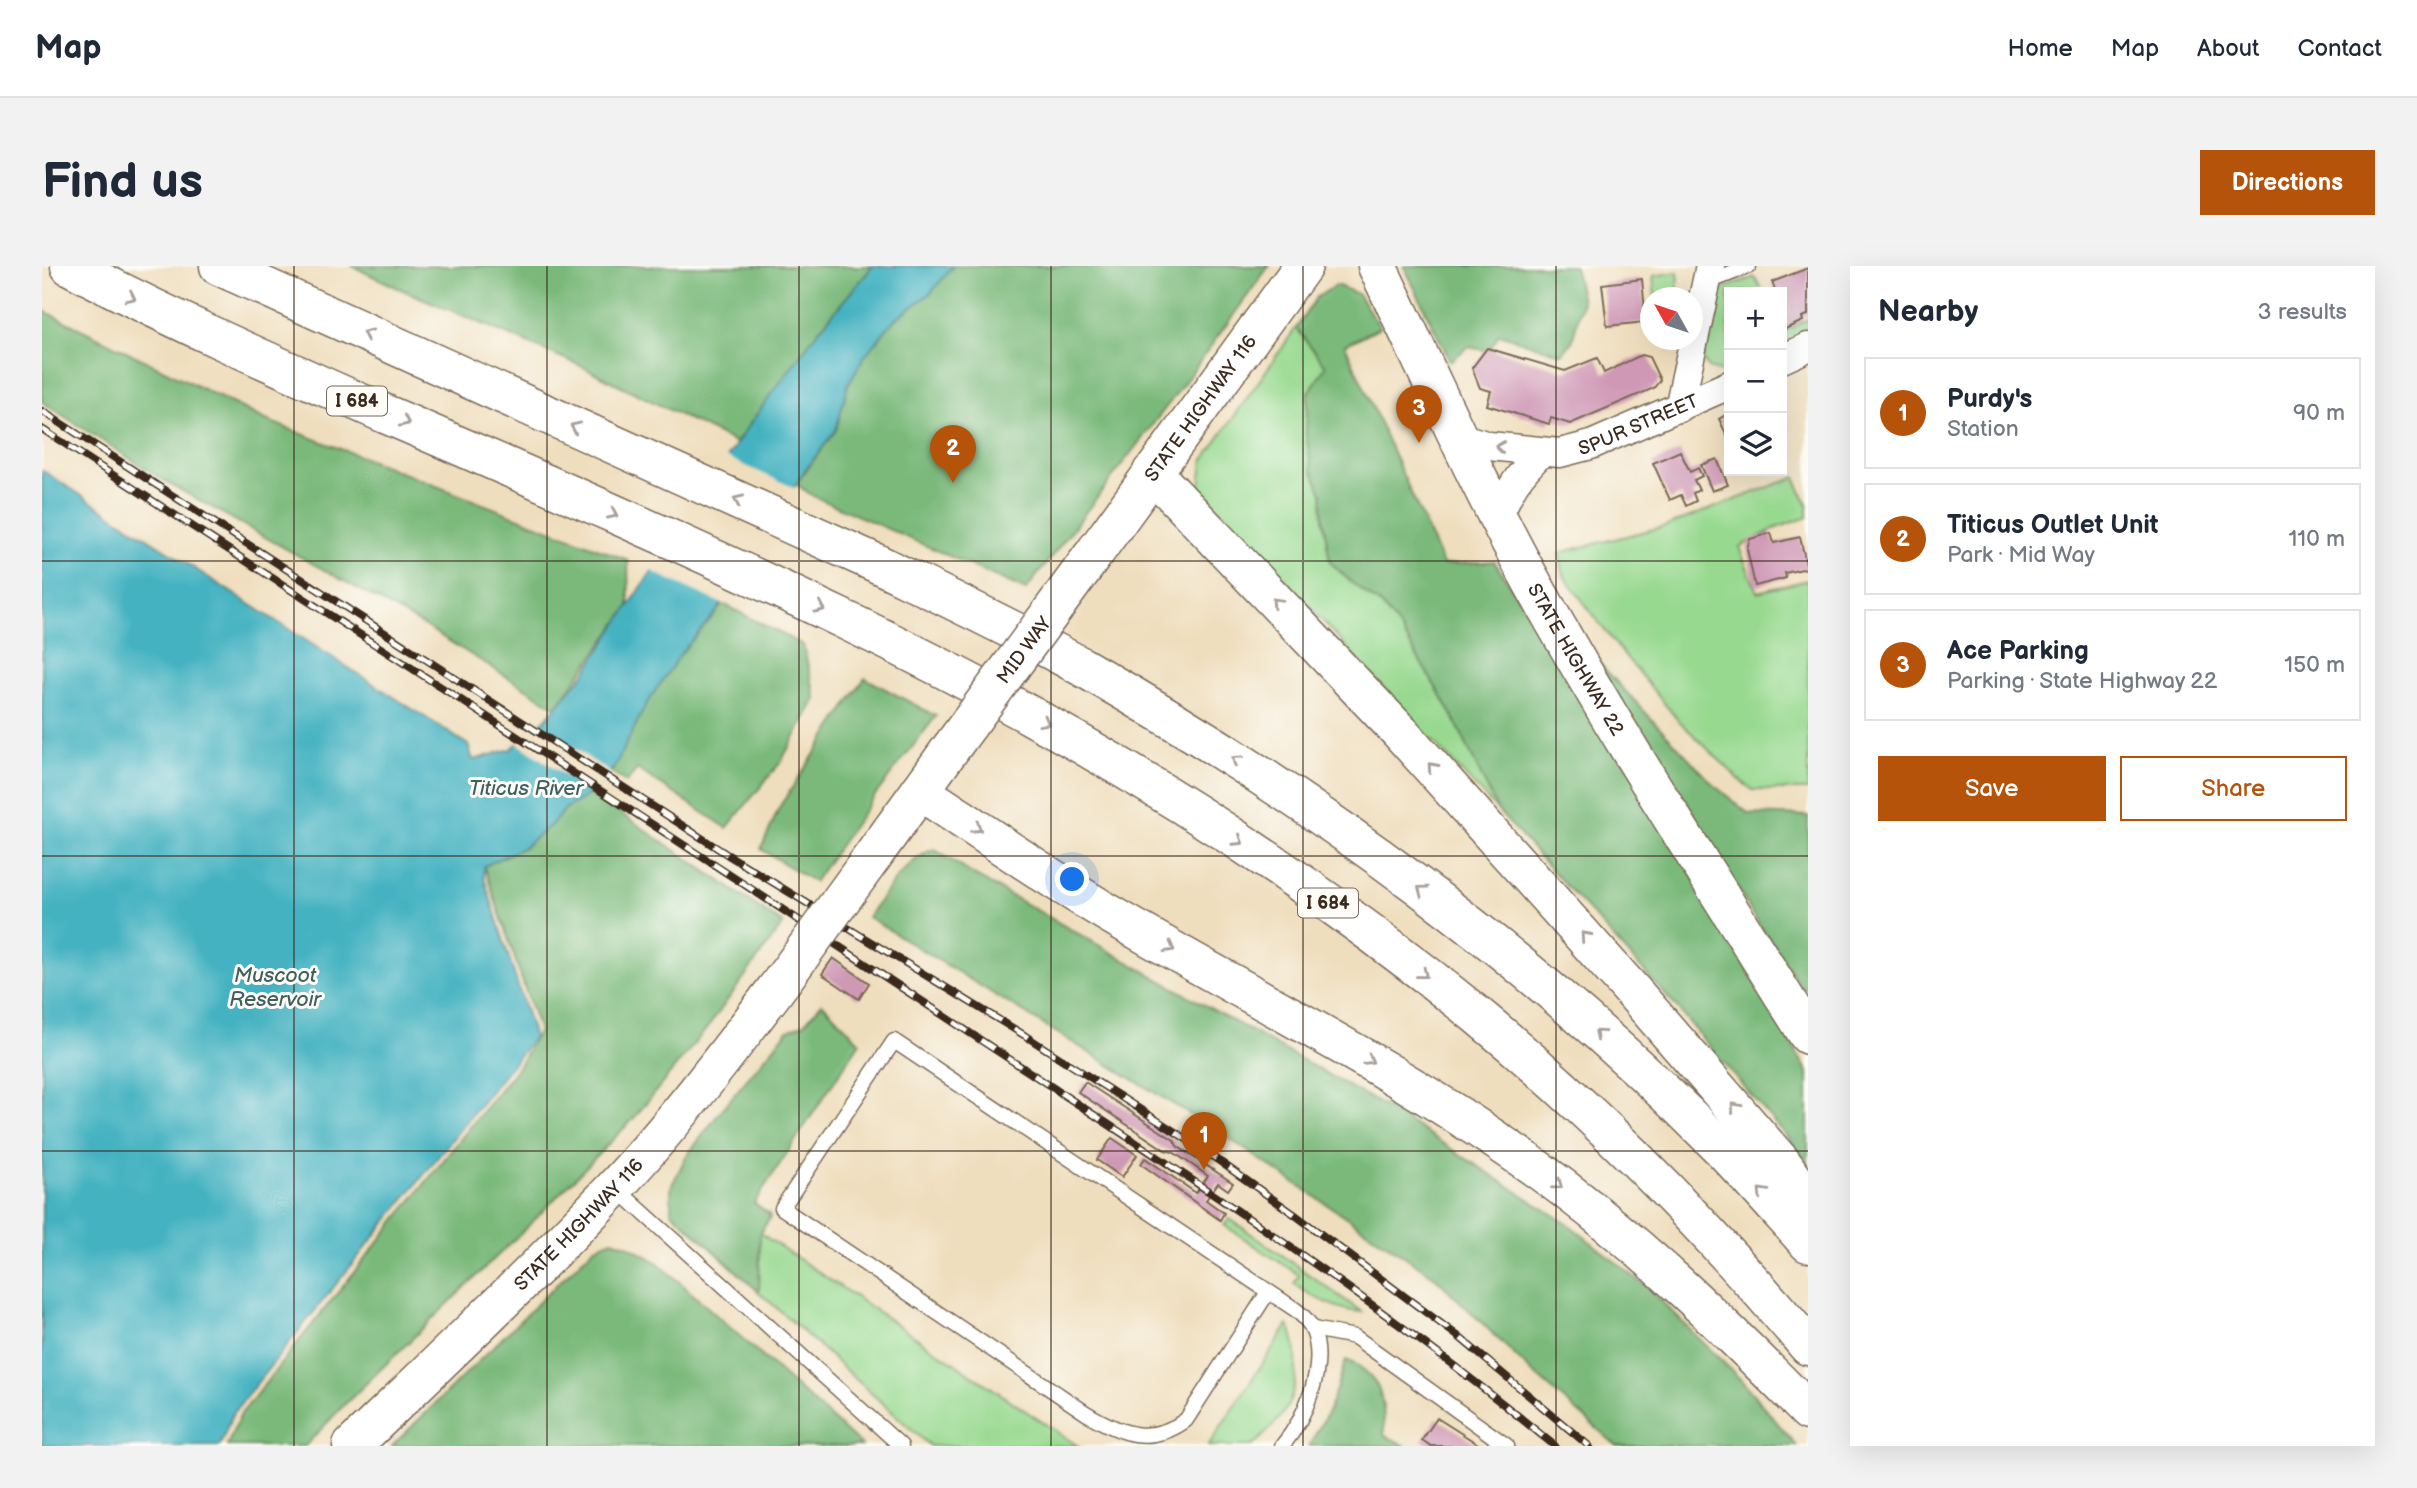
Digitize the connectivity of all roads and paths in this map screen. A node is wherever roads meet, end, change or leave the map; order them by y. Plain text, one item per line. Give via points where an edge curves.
1 (70, 266) edge
2 (219, 266) edge
3 (1303, 266) edge
4 (1377, 266) edge
5 (1749, 266) edge
6 (1708, 274) edge
7 (1808, 346) edge
8 (1787, 356) edge
9 (1724, 387) edge
10 (1679, 408) junction
11 (1459, 437) junction
12 (1541, 453) junction
13 (1152, 472) junction
14 (1498, 517) junction
15 (1096, 551) joint
16 (920, 791) junction
17 (873, 856) joint
18 (1808, 1035) edge
19 (615, 1187) junction
20 (1808, 1199) edge
21 (1808, 1243) edge
22 (1268, 1292) junction
23 (1313, 1329) junction
24 (1808, 1346) edge
25 (1808, 1411) edge
26 (352, 1446) edge
27 (901, 1446) edge
28 (1282, 1446) edge
29 (1507, 1446) edge

1 -> 24 main road, I 684 via 240,349 759,579 924,658 1165,792 1371,933 1479,1017 1575,1101 1671,1195
21 -> 2 main road via 1721,1148 1521,967 1417,886 1200,736 963,605
3 - 13 main road, STATE HIGHWAY 116
4 - 11 main road, STATE HIGHWAY 22
5 - 6 lane
6 - 10 street
7 - 8 street
9 - 10 street, SPUR STREET
10 - 12 street, SPUR STREET via 1591,445
12 -> 11 street, SPUR STREET
11 - 14 main road, STATE HIGHWAY 22
12 - 14 street via 1521,472
13 - 15 main road, STATE HIGHWAY 116
20 -> 13 main road via 1719,1089 1401,732
14 - 18 main road, STATE HIGHWAY 22 via 1593,687
15 - 16 main road, MID WAY, bridge
16 - 17 main road, MID WAY
16 -> 25 main road via 1115,917 1389,1071 1528,1162 1660,1268
17 - 19 main road, STATE HIGHWAY 116, bridge via 782,981
19 - 26 main road, STATE HIGHWAY 116
19 - 27 lane
22 - 22 lane via 894,1041 782,1208 1086,1413 1131,1436 1162,1434 1186,1420
22 - 23 lane via 1296,1310
23 - 28 lane via 1317,1364 1311,1391 1297,1428
23 - 29 lane via 1355,1337

